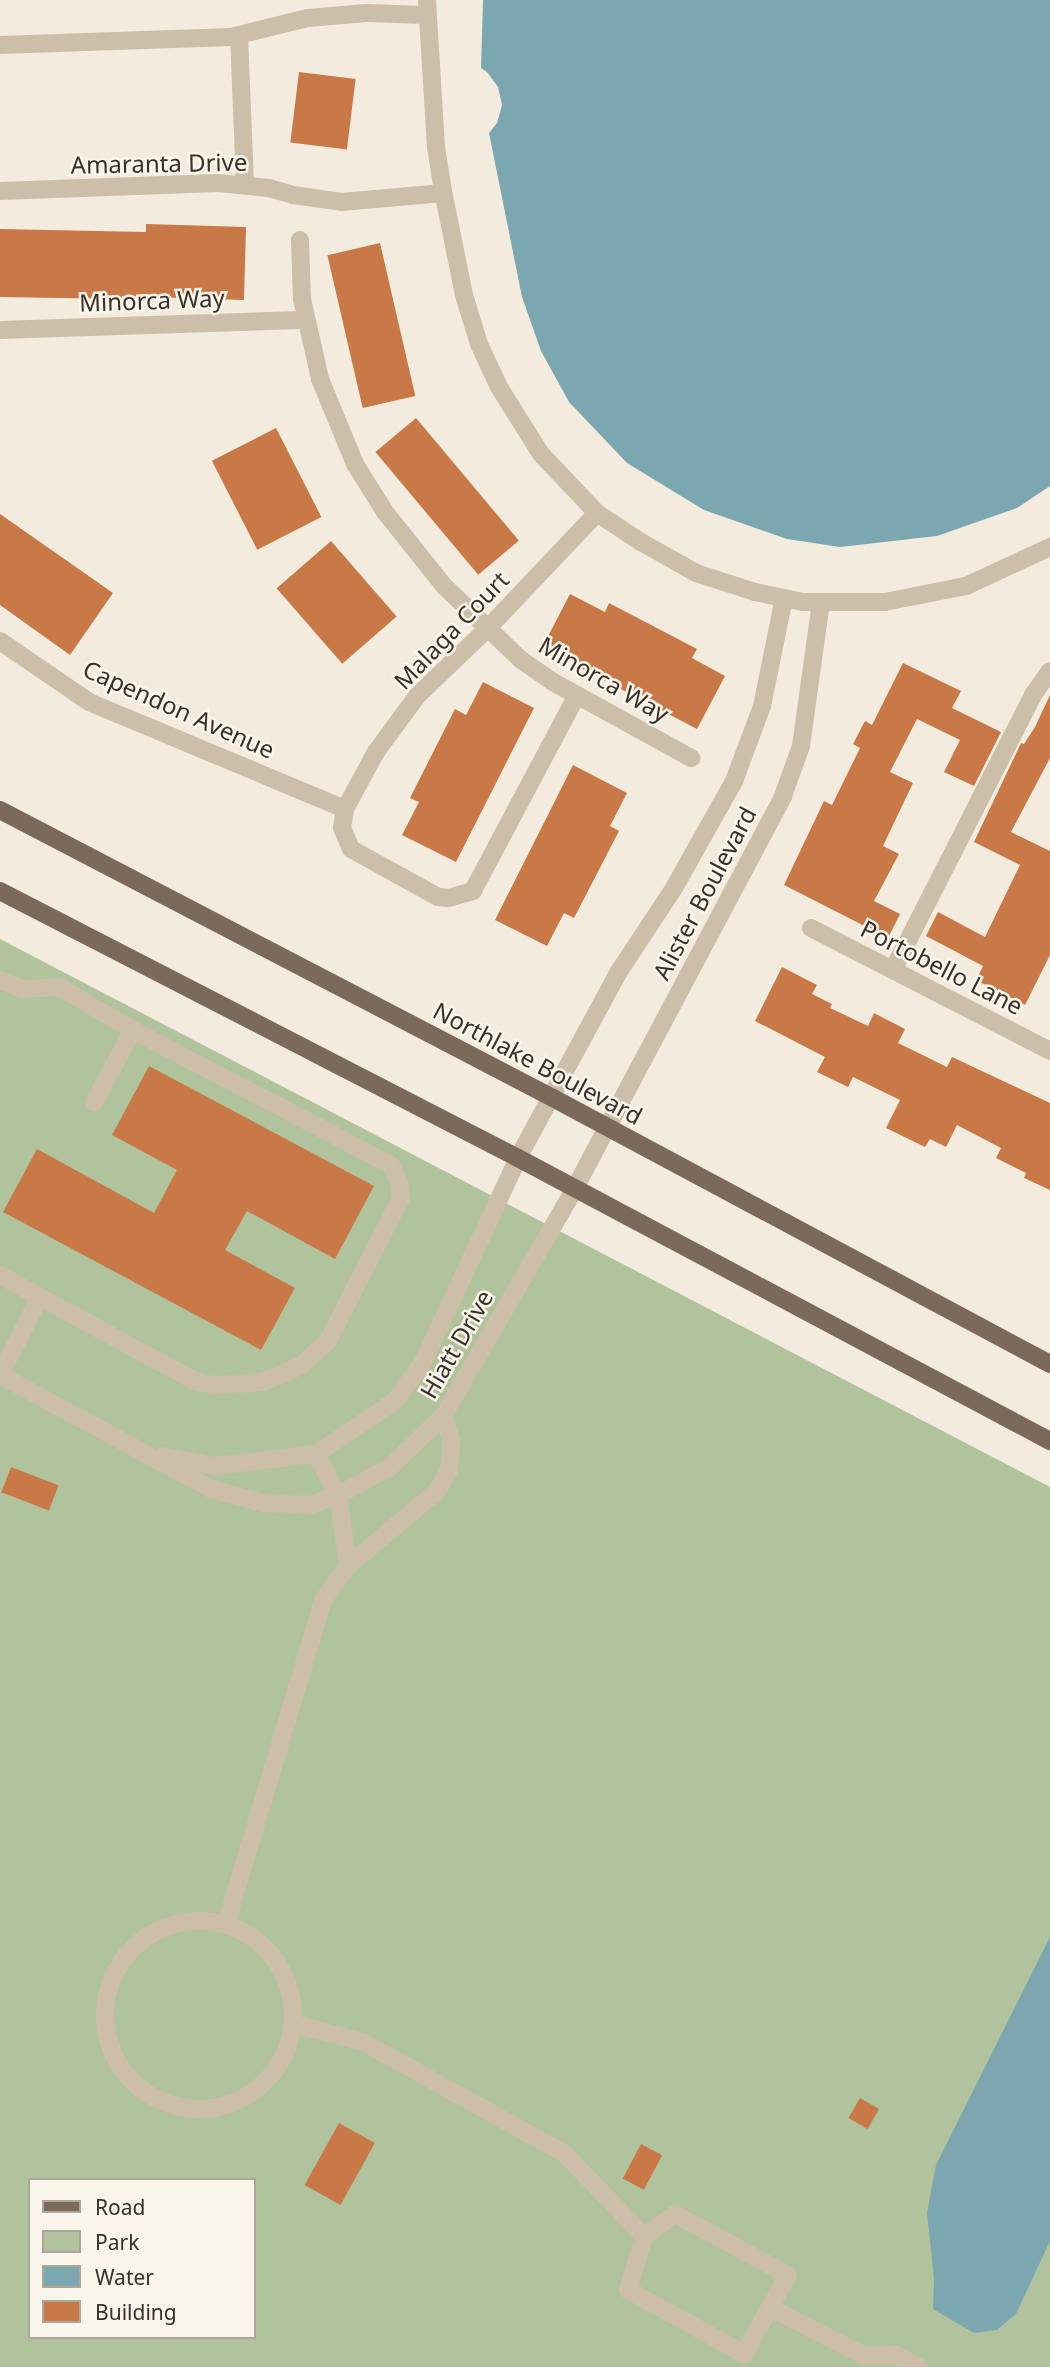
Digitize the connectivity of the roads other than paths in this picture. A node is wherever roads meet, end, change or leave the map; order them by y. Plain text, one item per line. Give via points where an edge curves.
1 (426, 7) edge
2 (239, 36) junction
3 (0, 45) edge
4 (245, 185) junction
5 (0, 191) edge
6 (443, 193) junction
7 (300, 240) dead end
8 (306, 320) junction
9 (0, 330) edge
10 (597, 513) junction
11 (1050, 547) edge
12 (784, 598) junction
13 (812, 602) junction
14 (488, 628) junction
15 (0, 641) edge
16 (1050, 671) edge
17 (577, 695) junction
18 (691, 758) dead end
19 (345, 808) junction
20 (0, 810) edge
21 (0, 891) edge
22 (811, 928) dead end
23 (893, 970) junction
24 (0, 980) edge
25 (132, 1030) junction
26 (1050, 1051) edge
27 (553, 1098) junction
28 (94, 1102) dead end
29 (606, 1127) junction
30 (518, 1158) junction
31 (575, 1188) junction
32 (0, 1275) edge
33 (40, 1297) junction
34 (1050, 1364) edge
35 (0, 1375) edge
36 (443, 1416) junction
37 (1050, 1441) edge
38 (148, 1453) junction
39 (316, 1454) junction
40 (338, 1495) junction
41 (348, 1566) junction
42 (226, 1924) junction
43 (293, 2024) junction
44 (645, 2236) junction
45 (770, 2308) junction
46 (867, 2361) edge
47 (919, 2367) edge

1 - 2 street via 308,18
1 - 6 street
2 - 3 street
2 - 4 street
4 - 5 street, Amaranta Drive
4 - 6 street, Amaranta Drive via 342,202
6 - 10 street via 464,295 499,387 541,454
7 - 8 street, Minorca Way
8 - 9 street, Minorca Way
8 - 14 street, Minorca Way via 320,379 355,464 409,544
10 - 12 street via 696,573
10 - 14 street, Malaga Court
11 - 13 street via 966,586 885,602
12 - 13 street
12 - 27 street, Alister Boulevard via 762,706 734,781 674,888 618,972
13 - 29 street, Alister Boulevard via 810,690 794,769
14 - 17 street, Minorca Way via 520,659
14 - 19 street, Malaga Court via 417,696 376,752
15 - 19 street, Capendon Avenue via 89,702
16 - 23 street via 1033,695
17 - 18 street, Minorca Way
17 - 19 street via 473,891 438,897 364,858 345,839
20 - 27 main road, Northlake Boulevard
21 - 30 main road
22 - 23 street, Portobello Lane
23 - 26 street, Portobello Lane
24 - 25 street via 22,989 60,987
25 - 28 street
25 - 33 street via 391,1165 400,1182 401,1198 328,1341 302,1365 262,1382 212,1385 193,1380
27 - 29 main road, Northlake Boulevard
27 - 30 street, Alister Boulevard
29 - 31 street, Alister Boulevard
29 - 34 main road, Northlake Boulevard
30 - 31 main road
30 - 39 street, Hiatt Drive via 423,1362 395,1401
31 - 36 street, Hiatt Drive
31 - 37 main road
32 - 33 street
33 - 35 street
35 - 38 street, Hiatt Drive
36 - 40 street, Hiatt Drive via 389,1468
36 - 41 street via 451,1439 449,1470 437,1491
38 - 39 street, Hiatt Drive via 214,1466
38 - 40 street, Hiatt Drive via 211,1489 263,1503 310,1505
39 - 40 street
40 - 41 street
41 - 42 street via 323,1600
42 - 43 street via 270,1952 287,1980
42 - 43 street via 204,1920 166,1926 126,1954 110,1982 105,2006 109,2042 124,2072 156,2098 177,2106 219,2107 254,2092 275,2071 288,2048
43 - 44 street via 363,2042 565,2154
44 - 45 street via 675,2214 789,2275
44 - 45 street via 628,2290 744,2354
45 - 46 street
46 - 47 street via 897,2355

